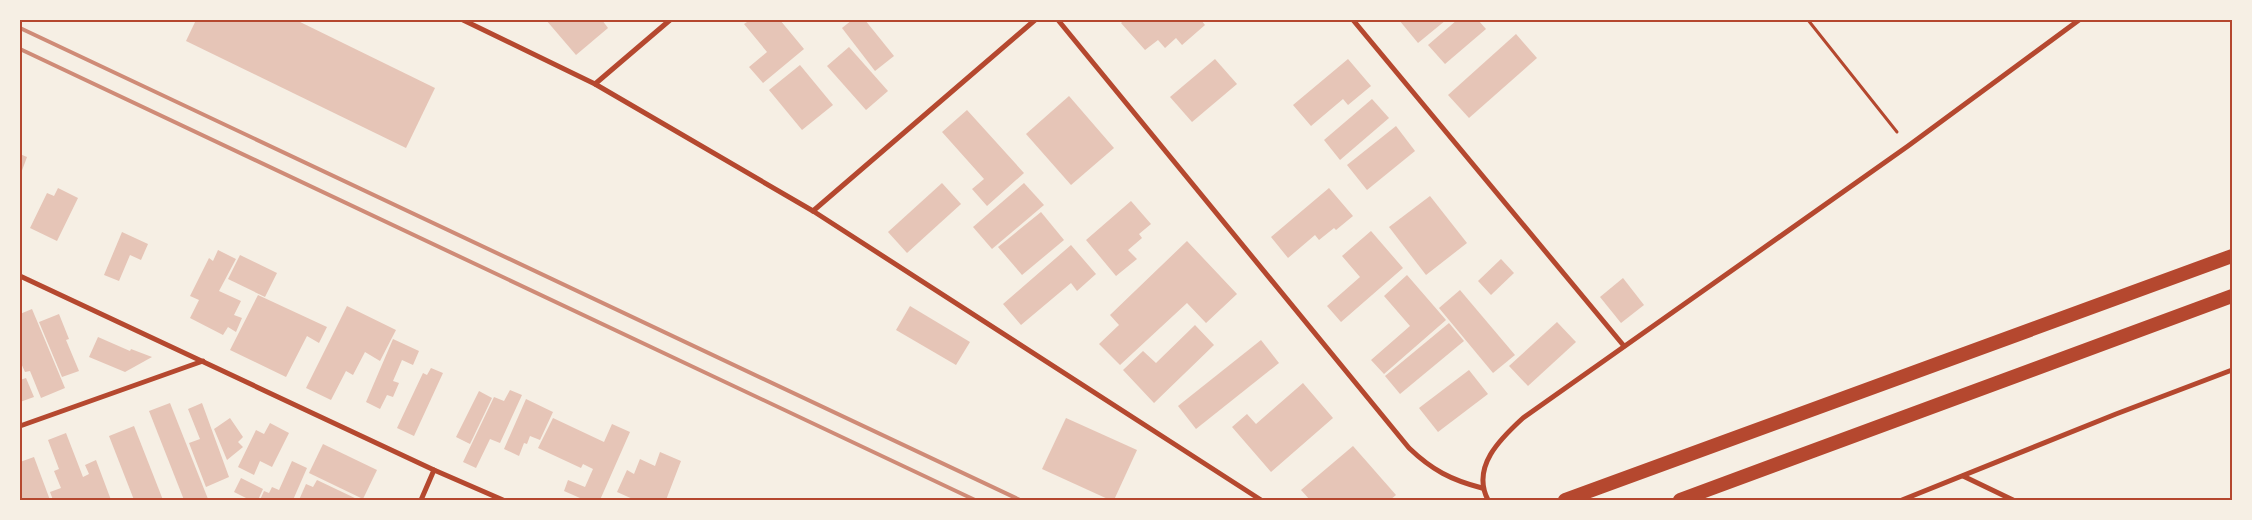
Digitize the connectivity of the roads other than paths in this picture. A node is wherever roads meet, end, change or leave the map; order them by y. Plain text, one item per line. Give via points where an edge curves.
1 (463, 20) edge
2 (670, 20) edge
3 (1035, 20) edge
4 (1058, 20) edge
5 (1353, 20) edge
6 (2079, 20) edge
7 (595, 84) junction
8 (813, 211) junction
9 (2232, 256) edge
10 (20, 276) edge
11 (2232, 296) edge
12 (1624, 346) junction
13 (204, 361) junction
14 (2232, 370) edge
15 (20, 426) edge
16 (434, 470) junction
17 (1963, 476) junction
18 (1482, 488) junction
19 (421, 500) edge
20 (503, 500) edge
21 (1261, 500) edge
22 (1488, 500) edge
23 (1565, 500) edge
24 (1680, 500) edge
25 (1902, 500) edge
26 (2013, 500) edge

1 - 7 street
2 - 7 street
3 - 8 street
4 - 18 street via 1409,448 1440,473
5 - 12 street
6 - 12 street via 1908,146
7 - 8 street
8 - 21 street
9 - 23 highway
10 - 13 street
11 - 24 highway
12 - 18 street via 1507,433 1490,454
13 - 15 street
13 - 16 street
14 - 17 street
16 - 19 street
16 - 20 street
17 - 25 street
17 - 26 street
18 - 22 street

